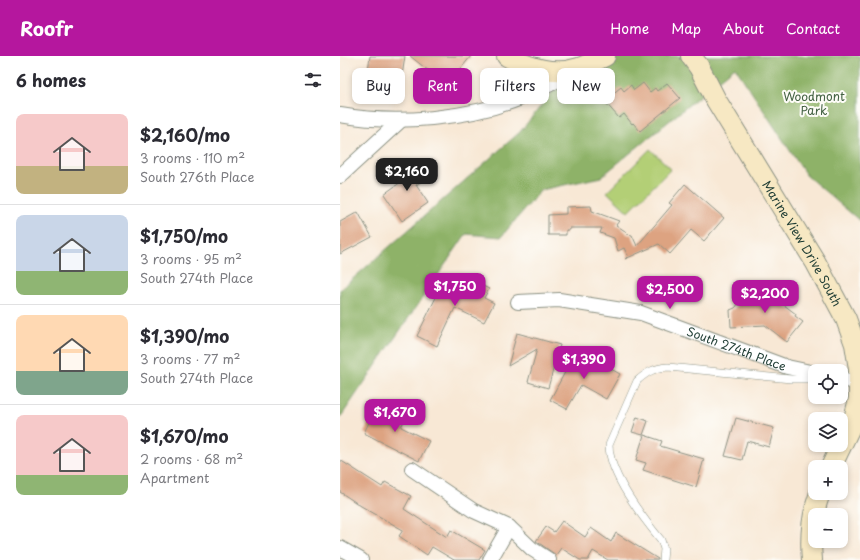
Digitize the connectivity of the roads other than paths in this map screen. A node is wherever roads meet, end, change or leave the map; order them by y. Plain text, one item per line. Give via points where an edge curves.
1 (507, 56) edge
2 (605, 56) edge
3 (690, 56) edge
4 (580, 68) edge
5 (557, 71) edge
6 (557, 80) edge
7 (340, 115) edge
8 (400, 120) junction
9 (340, 176) edge
10 (518, 302) dead end
11 (808, 372) edge
12 (808, 379) edge
13 (848, 381) edge
14 (860, 383) edge
15 (834, 460) edge
16 (412, 470) dead end
17 (818, 500) edge
18 (509, 527) junction
19 (340, 548) edge
20 (361, 560) edge
21 (490, 560) edge
22 (549, 560) edge
23 (662, 560) edge
24 (812, 560) edge

1 - 5 main road via 545,70
2 - 4 main road
3 - 14 main road, Marine View Drive South via 816,264 846,319 855,344
6 - 8 street via 522,98 498,106 450,115
7 - 8 street via 375,120
8 - 9 street
10 - 11 street, South 274th Place via 559,300 641,313 787,367
12 - 23 lane via 668,367 657,368 637,381 609,450 625,490 661,540 664,549
13 - 14 street
14 - 15 main road, Marine View Drive South via 854,419
16 - 18 street via 474,511
17 - 24 main road via 811,535
18 - 21 street
18 - 22 street via 532,549
19 - 20 street

